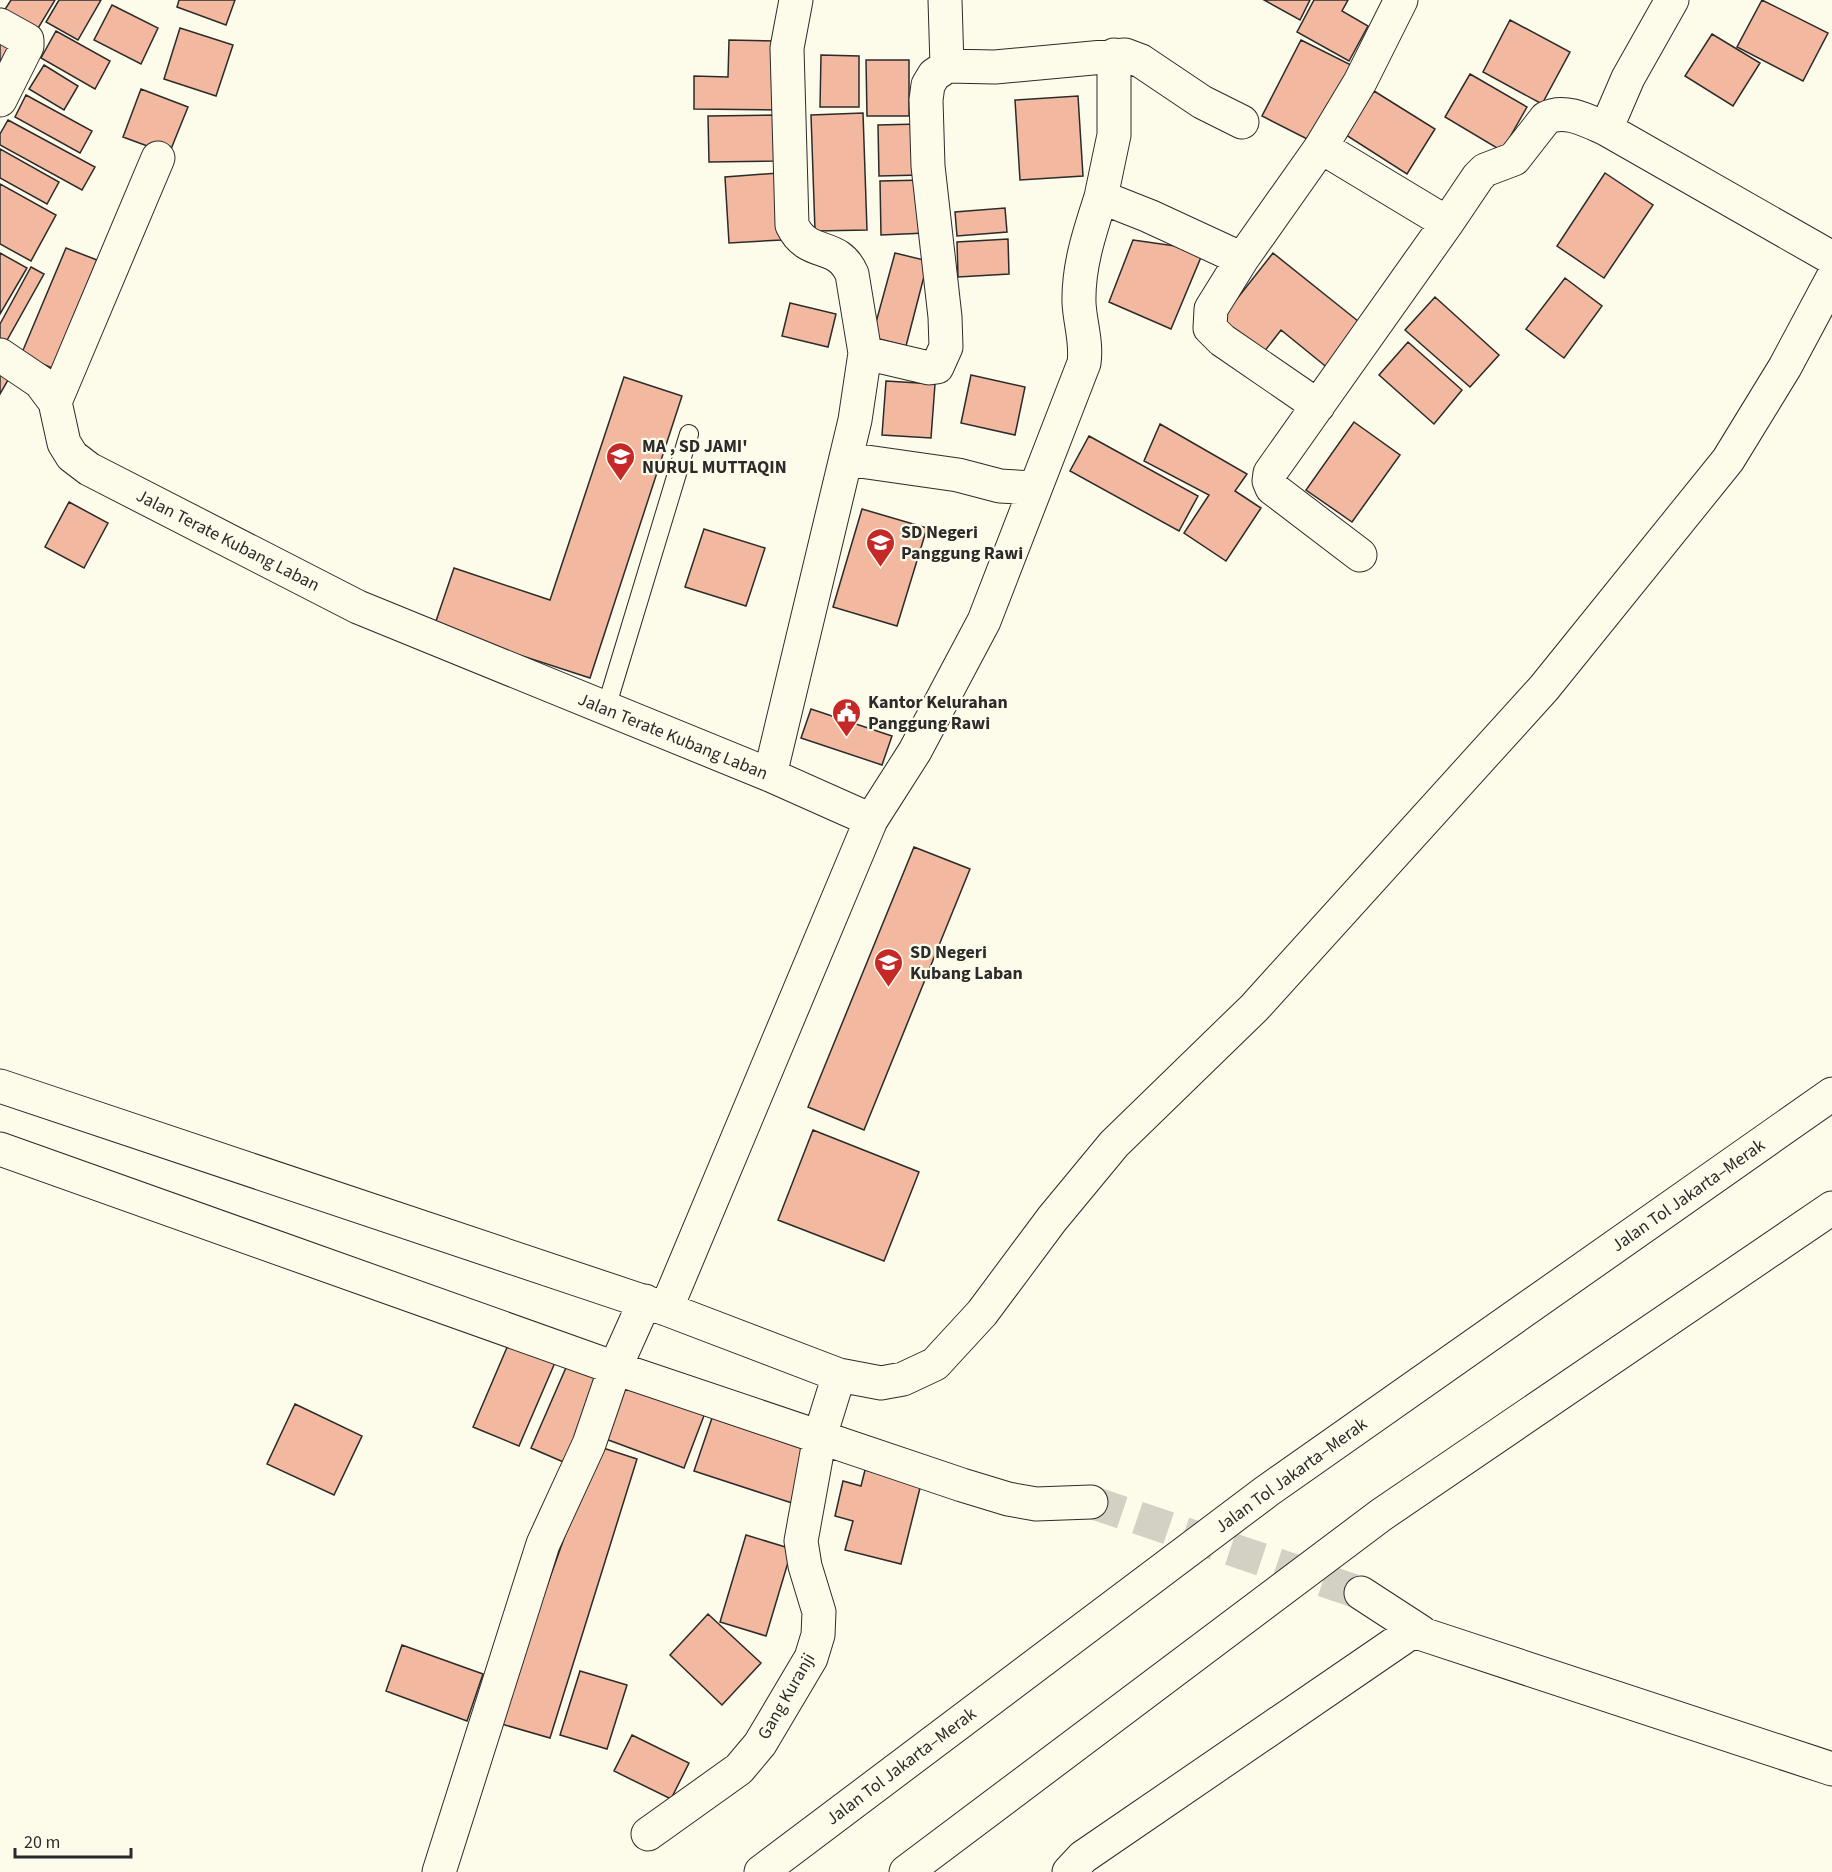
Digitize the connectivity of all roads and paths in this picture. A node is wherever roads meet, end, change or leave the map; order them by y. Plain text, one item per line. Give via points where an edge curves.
1 (796, 0) edge
2 (945, 0) edge
3 (1401, 0) edge
4 (1672, 0) edge
5 (0, 25) edge
6 (1114, 55) junction
7 (947, 66) junction
8 (0, 100) edge
9 (1242, 122) dead end
10 (1606, 129) junction
11 (1322, 147) junction
12 (158, 158) dead end
13 (1101, 197) junction
14 (1446, 223) junction
15 (1832, 258) edge
16 (1242, 259) junction
17 (1832, 279) edge
18 (865, 353) junction
19 (0, 355) edge
20 (47, 392) junction
21 (1318, 406) junction
22 (689, 434) dead end
23 (846, 459) junction
24 (1035, 488) junction
25 (1360, 555) dead end
26 (606, 708) junction
27 (770, 776) junction
28 (871, 820) junction
29 (0, 1086) edge
30 (1832, 1094) edge
31 (0, 1149) edge
32 (1832, 1208) edge
33 (648, 1312) junction
34 (617, 1364) junction
35 (828, 1412) junction
36 (1092, 1502) tunnel mouth
37 (1361, 1593) tunnel mouth
38 (1421, 1632) junction
39 (1832, 1769) edge
40 (648, 1834) dead end
41 (440, 1872) edge
42 (761, 1872) edge
43 (906, 1872) edge
44 (1069, 1872) edge

1 - 18 main road via 786,48 792,225 805,244 840,256 847,263
2 - 7 main road
3 - 11 main road
4 - 10 main road via 1628,78
5 - 8 main road via 27,40 27,46
6 - 7 main road via 995,67
6 - 9 main road via 1141,61 1202,102
6 - 13 main road via 1114,135
7 - 18 main road via 934,75 926,100 928,166 946,347 937,367 929,368
10 - 14 main road via 1567,114 1546,118 1514,159 1485,170 1478,177
10 - 15 main road
11 - 14 main road
11 - 16 main road
12 - 20 main road
13 - 16 main road
13 - 24 main road via 1082,265 1079,303 1084,363
14 - 21 main road
16 - 21 main road via 1211,309 1210,328
17 - 35 main road via 1785,367 1728,460 1544,688 1254,1008 1114,1144 982,1314 935,1364 903,1379 881,1383
18 - 23 main road
19 - 20 main road
20 - 26 main road, Jalan Terate Kubang Laban via 64,443 89,470 358,607
21 - 25 main road via 1276,463 1269,481 1285,499
22 - 26 lane
23 - 24 main road via 958,475 1000,486
23 - 27 main road
24 - 28 main road via 984,621 915,751
26 - 27 main road, Jalan Terate Kubang Laban
27 - 28 main road, Jalan Terate Kubang Laban
28 - 33 main road
29 - 33 main road
30 - 42 main road, Jalan Tol Jakarta–Merak via 1267,1491
31 - 34 main road
32 - 43 main road via 1381,1515
33 - 34 main road
33 - 35 main road
34 - 35 main road
34 - 41 main road via 589,1444 543,1544
35 - 36 main road via 1008,1499
35 - 40 main road, Gang Kuranji via 801,1541 819,1612 812,1658 760,1744 739,1769
37 - 38 main road
38 - 39 main road
38 - 44 main road via 1403,1636 1083,1857

